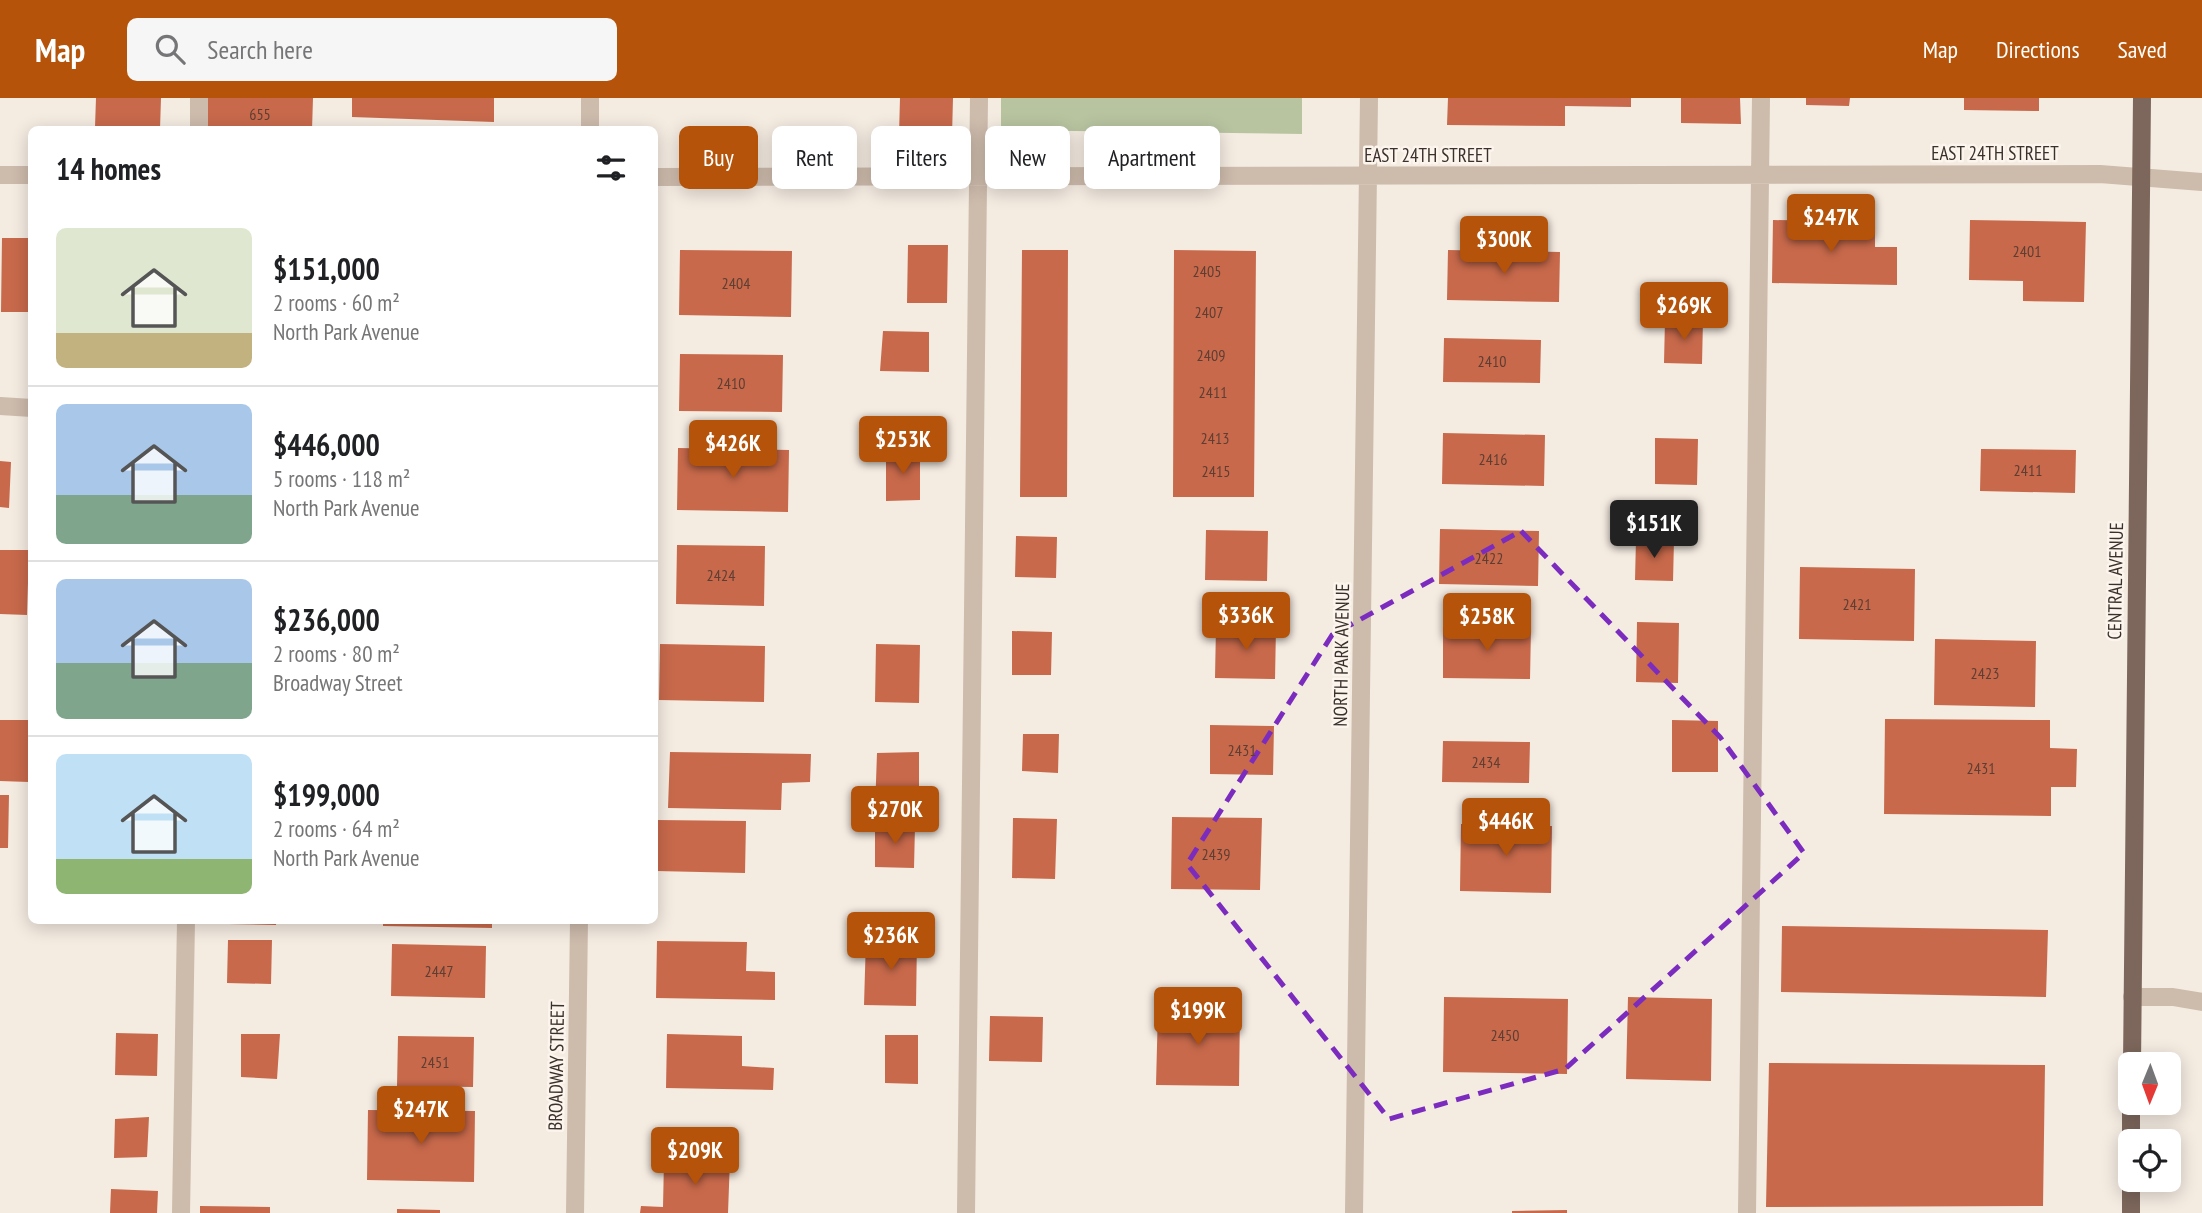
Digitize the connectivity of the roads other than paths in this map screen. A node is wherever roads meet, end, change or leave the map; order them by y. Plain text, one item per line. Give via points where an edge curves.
1 (199, 98) edge
2 (590, 98) edge
3 (979, 98) edge
4 (1369, 98) edge
5 (1761, 98) edge
6 (2142, 98) edge
7 (199, 126) edge
8 (590, 126) edge
9 (0, 175) edge
10 (1759, 175) junction
11 (28, 176) edge
12 (1368, 176) junction
13 (658, 177) edge
14 (979, 177) junction
15 (2142, 177) junction
16 (2202, 182) edge
17 (0, 407) edge
18 (28, 408) edge
19 (186, 924) edge
20 (579, 924) edge
21 (2132, 997) junction
22 (2202, 1002) edge
23 (2132, 1052) edge
24 (2131, 1192) edge
25 (181, 1213) edge
26 (575, 1213) edge
27 (966, 1213) edge
28 (1354, 1213) edge
29 (1747, 1213) edge
30 (2131, 1213) edge

1 - 7 street
2 - 8 street
3 - 14 street
4 - 12 street, NORTH PARK AVENUE
5 - 10 street
6 - 15 main road, CENTRAL AVENUE
9 - 11 street
10 - 12 street, EAST 24TH STREET
10 - 15 street, EAST 24TH STREET
10 - 29 street
12 - 14 street, EAST 24TH STREET
12 - 28 street, NORTH PARK AVENUE
13 - 14 street, EAST 24TH STREET
14 - 27 street
15 - 16 street, EAST 24TH STREET
15 - 21 main road, CENTRAL AVENUE
17 - 18 street
19 - 25 street
20 - 26 street, BROADWAY STREET
21 - 22 street
21 - 23 main road, CENTRAL AVENUE
24 - 30 main road

